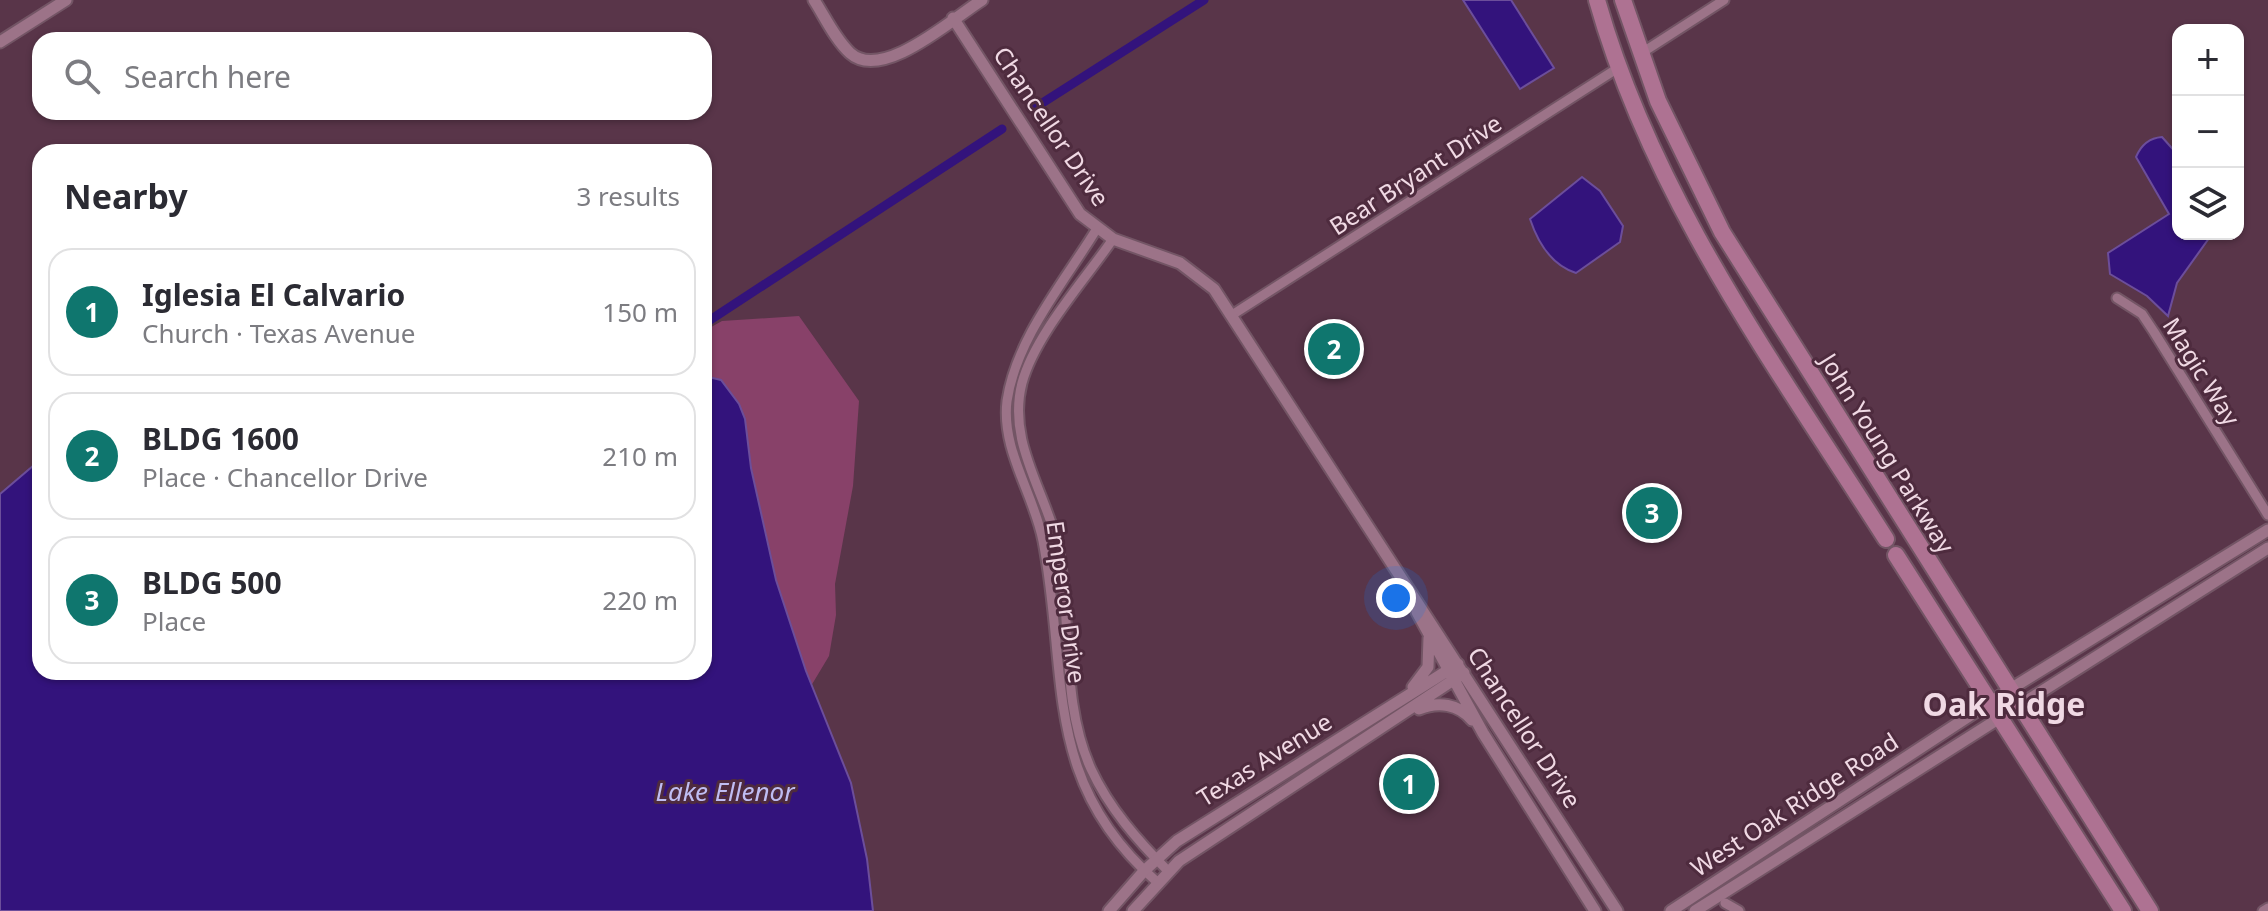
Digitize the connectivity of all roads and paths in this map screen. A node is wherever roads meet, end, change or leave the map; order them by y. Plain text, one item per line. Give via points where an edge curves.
1 (66, 0) edge
2 (814, 0) edge
3 (982, 0) edge
4 (1623, 0) edge
5 (1724, 0) edge
6 (1599, 8) edge
7 (953, 18) junction
8 (0, 42) edge
9 (1640, 54) junction
10 (1618, 68) junction
11 (1658, 101) junction
12 (1096, 230) junction
13 (1113, 239) junction
14 (2117, 298) dead end
15 (1232, 315) junction
16 (2268, 515) edge
17 (2268, 530) edge
18 (1886, 539) dead end
19 (2268, 548) edge
20 (1896, 555) dead end
21 (1394, 569) junction
22 (1428, 632) junction
23 (1456, 672) junction
24 (2009, 690) junction
25 (1405, 697) junction
26 (1990, 702) junction
27 (2019, 706) junction
28 (1407, 714) junction
29 (2000, 718) junction
30 (1483, 733) junction
31 (1805, 823) junction
32 (1195, 829) junction
33 (1204, 843) junction
34 (1157, 859) junction
35 (1144, 871) junction
36 (1168, 871) junction
37 (1157, 882) junction
38 (1723, 903) edge
39 (2268, 908) edge
40 (1109, 911) edge
41 (1133, 911) edge
42 (1595, 911) edge
43 (1617, 911) edge
44 (1671, 911) edge
45 (1695, 911) edge
46 (1739, 911) edge
47 (2123, 911) edge
48 (2150, 911) edge
49 (2263, 911) edge

1 - 8 street
2 - 7 street via 851,54 866,61 881,62 899,54
3 - 7 street
4 - 9 highway, John Young Parkway
5 - 9 street
6 - 9 highway via 1618,39
6 - 10 highway, John Young Parkway
7 - 12 street, Chancellor Drive via 1065,193
9 - 11 highway, John Young Parkway
10 - 11 highway
10 - 15 street, Bear Bryant Drive
10 - 18 highway, John Young Parkway via 1648,145 1698,242
11 - 24 highway, John Young Parkway via 1722,232
12 - 13 street, Chancellor Drive
12 - 35 street, Emperor Drive via 1020,356 1011,380 1006,426 1043,539 1062,713 1074,762 1098,813
13 - 15 street, Chancellor Drive via 1180,263 1214,289
13 - 34 street, Emperor Drive via 1031,359 1022,384 1020,434 1059,553 1082,746 1107,799
14 - 16 street, Magic Way via 2142,314
15 - 21 street, Chancellor Drive
17 - 24 street, West Oak Ridge Road
19 - 27 street, West Oak Ridge Road
20 - 26 highway, John Young Parkway
21 - 22 street, Chancellor Drive
21 - 23 street, Chancellor Drive
22 - 23 street, Chancellor Drive
22 - 25 street via 1428,667
23 - 25 street, Texas Avenue
23 - 28 street, Texas Avenue
23 - 30 street, Chancellor Drive
23 - 43 street, Chancellor Drive
24 - 26 street, West Oak Ridge Road
24 - 27 highway, John Young Parkway
25 - 32 street, Texas Avenue
26 - 29 highway, John Young Parkway
26 - 31 street, West Oak Ridge Road
27 - 29 street, West Oak Ridge Road
27 - 48 highway, John Young Parkway
28 - 30 street via 1442,703 1467,714
28 - 33 street, Texas Avenue
29 - 38 street, West Oak Ridge Road
29 - 47 highway, John Young Parkway
30 - 42 street, Chancellor Drive
31 - 38 street via 1795,841 1738,877
31 - 44 street, West Oak Ridge Road
32 - 33 street
32 - 34 street, Texas Avenue
33 - 36 street, Texas Avenue
34 - 35 street, Texas Avenue
34 - 36 street, Emperor Drive
35 - 37 street, Emperor Drive
35 - 40 street, Texas Avenue
36 - 37 street, Texas Avenue
37 - 41 street, Texas Avenue
38 - 45 street, West Oak Ridge Road
38 - 46 street
39 - 49 street

